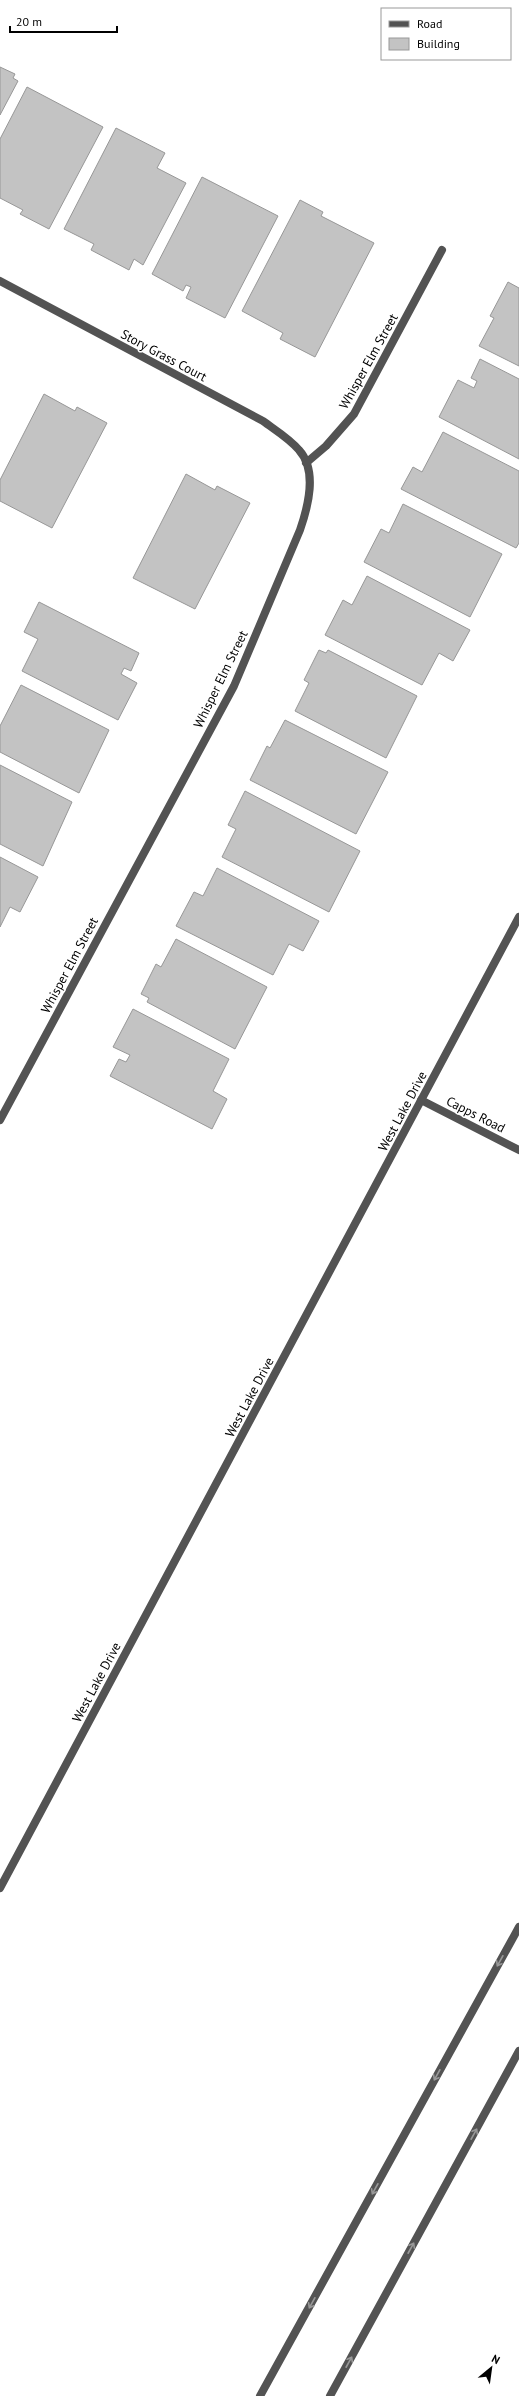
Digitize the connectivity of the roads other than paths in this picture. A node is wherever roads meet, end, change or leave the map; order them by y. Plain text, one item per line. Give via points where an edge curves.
1 (442, 250) dead end
2 (0, 281) edge
3 (306, 463) junction
4 (519, 917) edge
5 (421, 1100) junction
6 (0, 1120) edge
7 (519, 1150) edge
8 (0, 1888) edge
9 (519, 1927) edge
10 (519, 2052) edge
11 (260, 2396) edge
12 (330, 2396) edge

1 - 3 street, Whisper Elm Street via 354,414 326,446
2 - 3 street, Story Grass Court via 262,421 300,450
3 - 6 street, Whisper Elm Street via 310,488 308,506 234,686
4 - 5 street, West Lake Drive
5 - 7 street, Capps Road
5 - 8 street, West Lake Drive
9 -> 11 street
12 -> 10 street

